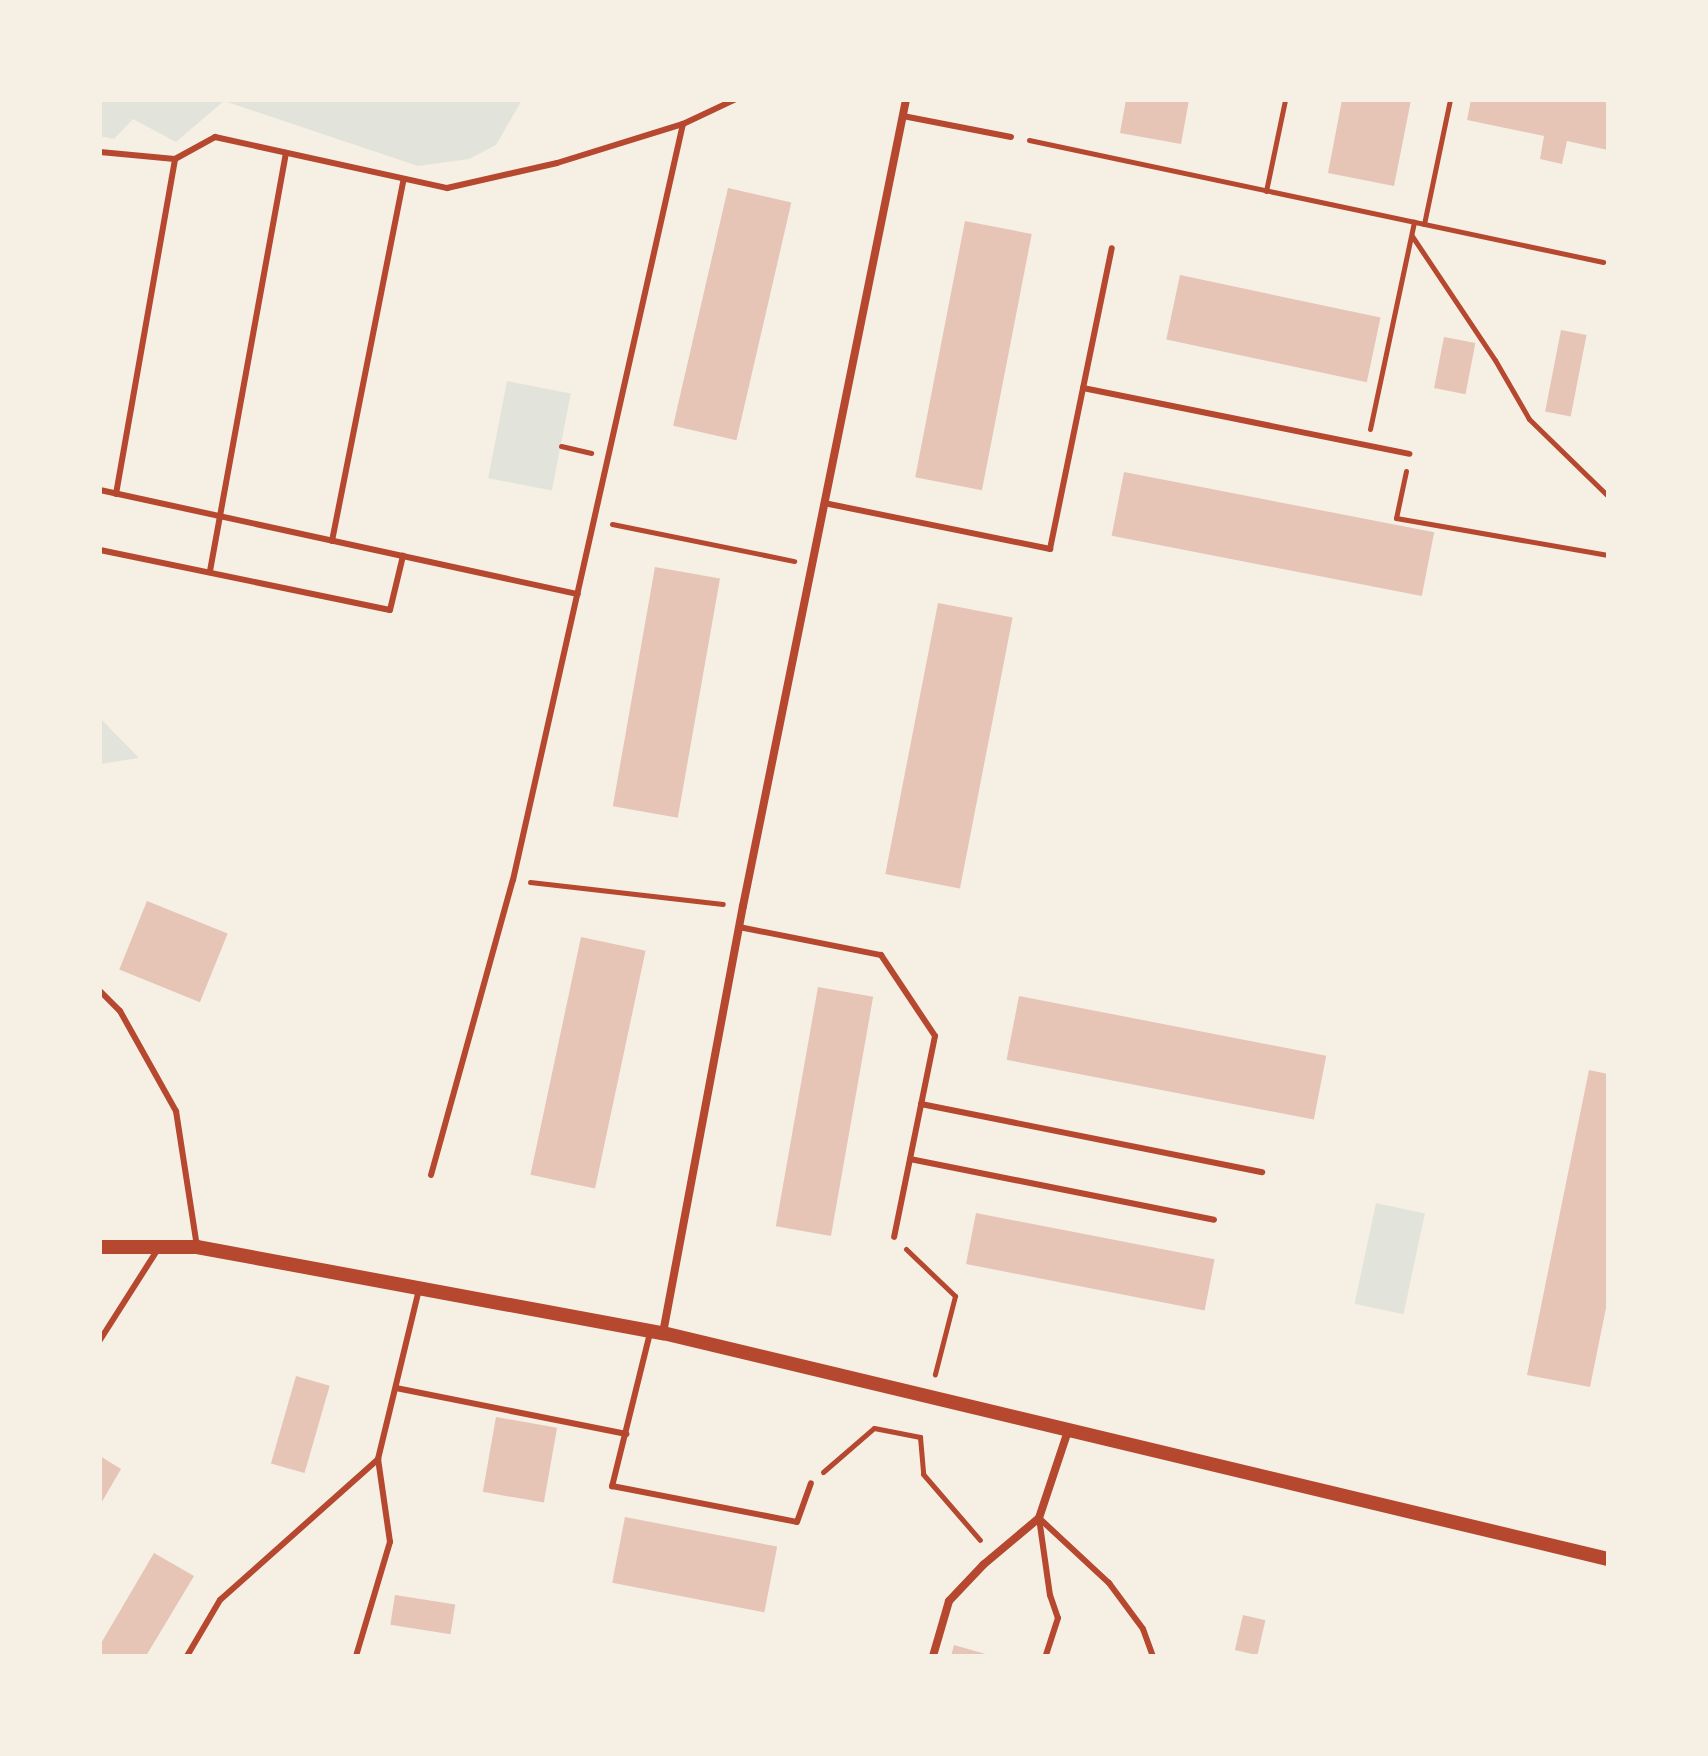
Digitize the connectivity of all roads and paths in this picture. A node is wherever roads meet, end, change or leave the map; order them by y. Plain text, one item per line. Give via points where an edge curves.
1 (734, 100) edge
2 (906, 100) edge
3 (1285, 100) edge
4 (1450, 100) edge
5 (903, 116) junction
6 (683, 124) junction
7 (1011, 137) joint
8 (100, 152) edge
9 (286, 153) junction
10 (175, 159) junction
11 (403, 181) junction
12 (1266, 191) junction
13 (1414, 222) junction
14 (1424, 224) junction
15 (1412, 236) junction
16 (1112, 248) dead end
17 (1603, 262) dead end
18 (1083, 388) junction
19 (561, 446) dead end
20 (1367, 446) junction
21 (1409, 454) joint
22 (609, 457) junction
23 (100, 490) edge
24 (116, 494) junction
25 (1608, 496) edge
26 (824, 503) junction
27 (219, 516) junction
28 (595, 520) junction
29 (332, 541) junction
30 (100, 550) edge
31 (1608, 555) edge
32 (403, 556) junction
33 (812, 565) junction
34 (210, 571) junction
35 (578, 594) junction
36 (513, 880) junction
37 (743, 906) junction
38 (739, 927) junction
39 (100, 991) edge
40 (921, 1104) junction
41 (910, 1159) junction
42 (1262, 1172) dead end
43 (431, 1175) dead end
44 (1214, 1220) dead end
45 (894, 1237) joint
46 (159, 1246) junction
47 (100, 1247) edge
48 (197, 1247) junction
49 (419, 1289) junction
50 (657, 1332) junction
51 (100, 1340) edge
52 (935, 1374) dead end
53 (396, 1388) junction
54 (1068, 1431) junction
55 (626, 1434) junction
56 (378, 1459) junction
57 (811, 1483) joint
58 (1039, 1518) junction
59 (995, 1556) junction
60 (1608, 1559) edge
61 (187, 1656) edge
62 (356, 1656) edge
63 (933, 1656) edge
64 (1046, 1656) edge
65 (1153, 1656) edge

1 - 6 lane
2 - 5 street
3 - 12 path
4 - 14 path
5 - 7 lane
5 - 26 street
6 - 11 lane via 557,163 447,188
6 - 22 lane
7 - 12 path
8 - 10 lane
9 - 10 lane via 215,137
9 - 11 lane
9 - 27 lane
10 - 24 lane
11 - 29 lane
12 - 13 path
13 - 14 path
13 - 15 path
14 - 17 path
15 - 20 path
15 - 25 path via 1529,419
16 - 18 lane
18 - 20 lane
18 - 26 lane via 1050,549
19 - 22 path
20 - 21 lane
21 - 31 path via 1396,518
22 - 28 lane
23 - 24 lane
24 - 27 lane
26 - 33 street
27 - 29 lane
27 - 34 lane
28 - 33 path
28 - 35 lane
29 - 32 lane
30 - 34 lane
32 - 34 lane via 390,610
32 - 35 lane
33 - 37 street
35 - 36 lane
36 - 37 path
36 - 43 lane
37 - 38 street
38 - 40 lane via 881,955 935,1036
38 - 50 street
39 - 48 lane via 120,1011 176,1111
40 - 41 lane
40 - 42 lane
41 - 44 lane
41 - 45 lane
45 - 52 path via 955,1296
46 - 47 street
46 - 48 street
46 - 51 lane
48 - 49 street
49 - 50 street
49 - 53 lane
50 - 54 street
50 - 55 lane
53 - 55 lane
53 - 56 lane
54 - 58 street
54 - 60 street
55 - 57 lane via 612,1486 797,1522
56 - 61 lane via 220,1600
56 - 62 lane via 390,1542
57 - 59 path via 874,1428 920,1437 923,1474
58 - 59 street
58 - 64 lane via 1058,1618
58 - 65 lane via 1109,1583 1143,1629
59 - 63 street via 949,1601

